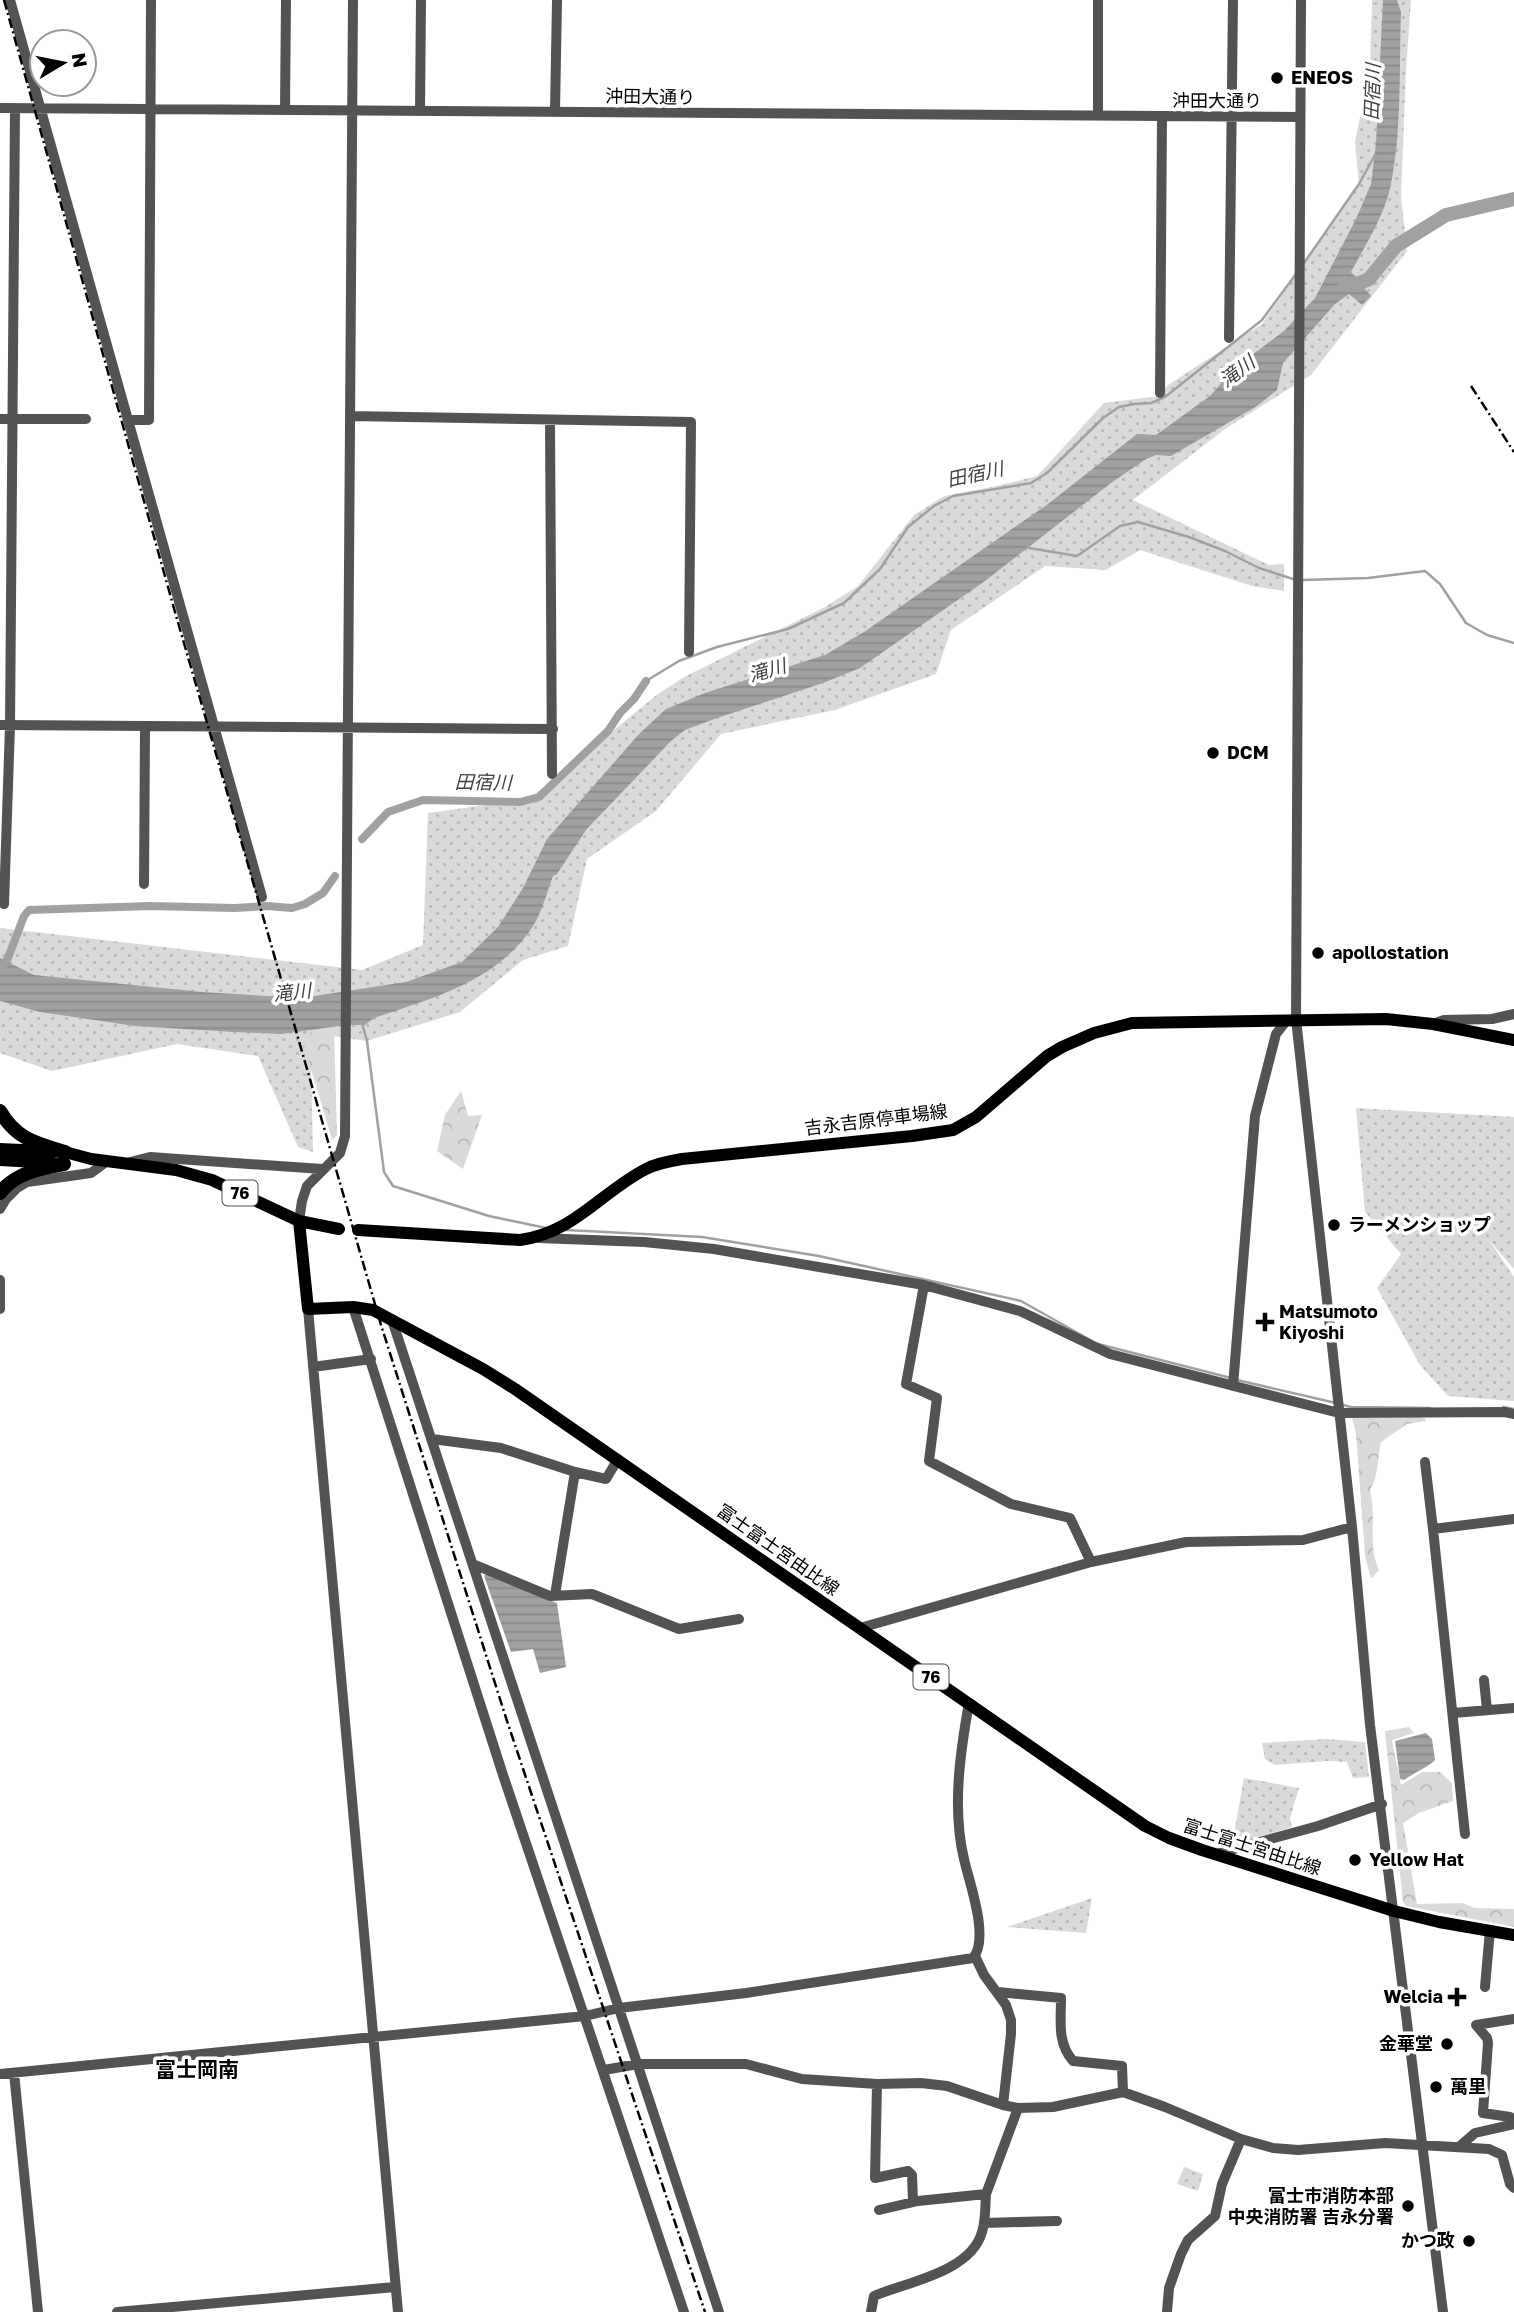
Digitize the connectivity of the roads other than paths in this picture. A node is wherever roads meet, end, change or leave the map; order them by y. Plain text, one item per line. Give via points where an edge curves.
1 (12, 0) edge
2 (151, 0) edge
3 (286, 0) edge
4 (353, 0) edge
5 (421, 0) edge
6 (557, 0) edge
7 (1098, 0) edge
8 (1233, 0) edge
9 (1301, 0) edge
10 (0, 108) edge
11 (15, 108) junction
12 (41, 108) junction
13 (150, 109) junction
14 (285, 110) junction
15 (352, 110) junction
16 (420, 111) junction
17 (555, 112) junction
18 (1098, 116) junction
19 (1162, 117) junction
20 (1233, 117) junction
21 (1300, 117) junction
22 (1229, 338) dead end
23 (1160, 393) dead end
24 (350, 416) junction
25 (0, 419) edge
26 (12, 419) junction
27 (86, 419) dead end
28 (128, 420) junction
29 (550, 420) junction
30 (689, 652) dead end
31 (5, 725) edge
32 (214, 727) junction
33 (349, 727) junction
34 (145, 728) junction
35 (553, 729) junction
36 (552, 774) dead end
37 (144, 884) dead end
38 (262, 897) dead end
39 (4, 904) dead end
40 (1514, 1014) edge
41 (1291, 1020) junction
42 (1433, 1024) junction
43 (1514, 1040) edge
44 (0, 1111) edge
45 (0, 1149) edge
46 (64, 1158) junction
47 (0, 1160) edge
48 (106, 1162) junction
49 (219, 1162) junction
50 (123, 1164) junction
51 (322, 1169) junction
52 (212, 1180) junction
53 (0, 1193) edge
54 (0, 1209) edge
55 (299, 1221) junction
56 (339, 1229) dead end
57 (358, 1230) dead end
58 (535, 1238) junction
59 (0, 1280) edge
60 (924, 1285) junction
61 (354, 1307) junction
62 (0, 1309) edge
63 (308, 1309) junction
64 (392, 1320) junction
65 (371, 1359) junction
66 (313, 1367) junction
67 (1233, 1386) junction
68 (1339, 1413) junction
69 (1514, 1414) edge
70 (432, 1439) junction
71 (618, 1459) junction
72 (1425, 1462) dead end
73 (575, 1472) junction
74 (1514, 1519) edge
75 (1352, 1527) junction
76 (1433, 1530) junction
77 (1091, 1562) junction
78 (473, 1564) junction
79 (555, 1595) junction
80 (739, 1619) dead end
81 (860, 1628) junction
82 (1484, 1680) dead end
83 (970, 1703) junction
84 (1514, 1707) edge
85 (1487, 1710) junction
86 (1453, 1713) junction
87 (1382, 1804) junction
88 (1465, 1834) dead end
89 (1216, 1854) junction
90 (1394, 1911) junction
91 (1490, 1930) junction
92 (1514, 1935) edge
93 (975, 1956) junction
94 (1485, 1987) dead end
95 (998, 1992) junction
96 (619, 2008) junction
97 (585, 2016) junction
98 (1514, 2019) edge
99 (374, 2036) junction
100 (638, 2064) junction
101 (604, 2070) junction
102 (14, 2073) junction
103 (0, 2074) edge
104 (877, 2084) junction
105 (1124, 2092) junction
106 (1003, 2105) junction
107 (1018, 2108) junction
108 (1514, 2121) edge
109 (1241, 2139) junction
110 (1422, 2144) junction
111 (1460, 2146) junction
112 (1514, 2188) edge
113 (986, 2194) junction
114 (913, 2202) junction
115 (879, 2210) dead end
116 (1057, 2221) dead end
117 (984, 2223) junction
118 (395, 2287) junction
119 (38, 2312) edge
120 (117, 2312) edge
121 (398, 2312) edge
122 (684, 2312) edge
123 (719, 2312) edge
124 (872, 2312) edge
125 (1167, 2312) edge
126 (1444, 2312) edge

1 - 12 street
2 - 13 street
3 - 14 street
4 - 15 street
5 - 16 street
6 - 17 street
7 - 18 street
8 - 20 street
9 - 21 street
10 - 11 street, 沖田大通り
11 - 12 street, 沖田大通り
11 - 26 street
12 - 13 street, 沖田大通り
12 - 28 street
13 - 14 street, 沖田大通り
13 - 28 street via 149,420
14 - 15 street, 沖田大通り
15 - 16 street, 沖田大通り
15 - 24 street
16 - 17 street, 沖田大通り
17 - 18 street, 沖田大通り
18 - 19 street, 沖田大通り
19 - 20 street, 沖田大通り
19 - 23 street
20 - 21 street, 沖田大通り
20 - 22 street
21 - 41 street
24 - 29 street
24 - 33 street
25 - 26 street
26 - 27 street
26 - 31 street
28 - 32 street
29 - 30 street via 691,422
29 - 35 street
31 - 34 street
31 - 39 street
32 - 33 street
32 - 34 street
32 - 38 street
33 - 35 street
33 - 51 street via 345,1136 340,1153
34 - 37 street
35 - 36 street
40 - 42 street
41 - 42 main road, 吉永吉原停車場線 via 1386,1019
41 - 58 main road, 吉永吉原停車場線 via 1156,1021 1115,1026 1055,1052 976,1117 953,1130 661,1163 570,1223
41 - 67 street via 1276,1034 1255,1116
41 - 68 street
42 - 43 main road, 吉永吉原停車場線
44 - 46 highway via 22,1136
45 - 46 main road, 76
46 - 47 main road, 76
46 - 48 main road, 76
46 - 53 highway via 11,1181
48 - 50 main road, 76
48 - 54 street via 91,1173 27,1182
49 - 50 street via 150,1157
49 - 51 street
49 - 52 street
50 - 52 main road, 76
51 - 55 street via 307,1186
52 - 55 main road, 76
55 - 56 main road
55 - 63 main road
57 - 58 main road, 吉永吉原停車場線
58 - 60 street via 715,1248
59 - 62 street
60 - 67 street via 1020,1311 1110,1354
60 - 77 street via 906,1384 937,1398 929,1461 1011,1504 1070,1518
61 - 63 main road, 富士富士宮由比線 / 76
61 - 64 main road, 富士富士宮由比線 / 76
61 - 65 street
63 - 66 street
64 - 70 street
64 - 71 main road, 富士富士宮由比線 / 76 via 483,1369
65 - 66 street
65 - 97 street
66 - 99 street
67 - 68 street
68 - 69 street
68 - 75 street
70 - 73 street via 501,1448
70 - 78 street
71 - 73 street via 606,1479
71 - 81 main road, 富士富士宮由比線 / 76
72 - 76 street
73 - 79 street
74 - 76 street
75 - 77 street via 1303,1540 1186,1542
75 - 87 street
76 - 86 street
77 - 81 street
78 - 79 street
78 - 96 street
79 - 80 street via 592,1594 680,1629
81 - 83 main road, 富士富士宮由比線 / 76
82 - 85 street
83 - 89 main road, 富士富士宮由比線 / 76 via 1145,1826
83 - 93 street via 959,1774 962,1854 980,1930
84 - 85 street
85 - 86 street
86 - 88 street
87 - 89 street
87 - 90 street
89 - 90 main road, 富士富士宮由比線 / 76
90 - 91 main road, 富士富士宮由比線 / 76
90 - 110 street
91 - 92 main road, 富士富士宮由比線 / 76
91 - 94 street
93 - 95 street
93 - 96 street via 746,1993
95 - 105 street via 1061,1998 1064,2051 1073,2061 1122,2066
95 - 106 street via 1012,2034
96 - 97 street
96 - 100 street
97 - 99 street
97 - 101 street
98 - 108 street via 1476,2025 1488,2043 1483,2113 1510,2116
99 - 102 street
99 - 118 street
100 - 101 street
100 - 104 street via 746,2064 802,2079
100 - 123 street
101 - 122 street
102 - 103 street
102 - 119 street
104 - 106 street via 947,2086
104 - 114 street via 875,2178 908,2171
105 - 107 street via 1054,2107
105 - 109 street
106 - 107 street
107 - 113 street
108 - 111 street via 1475,2133
109 - 110 street via 1298,2150
109 - 125 street via 1222,2184 1215,2216 1188,2240 1181,2254 1169,2288
110 - 111 street
110 - 126 street
111 - 112 street via 1502,2155
113 - 114 street
113 - 117 street
114 - 115 street
116 - 117 street
117 - 124 street via 974,2249 935,2275 874,2296
118 - 120 street
118 - 121 street

